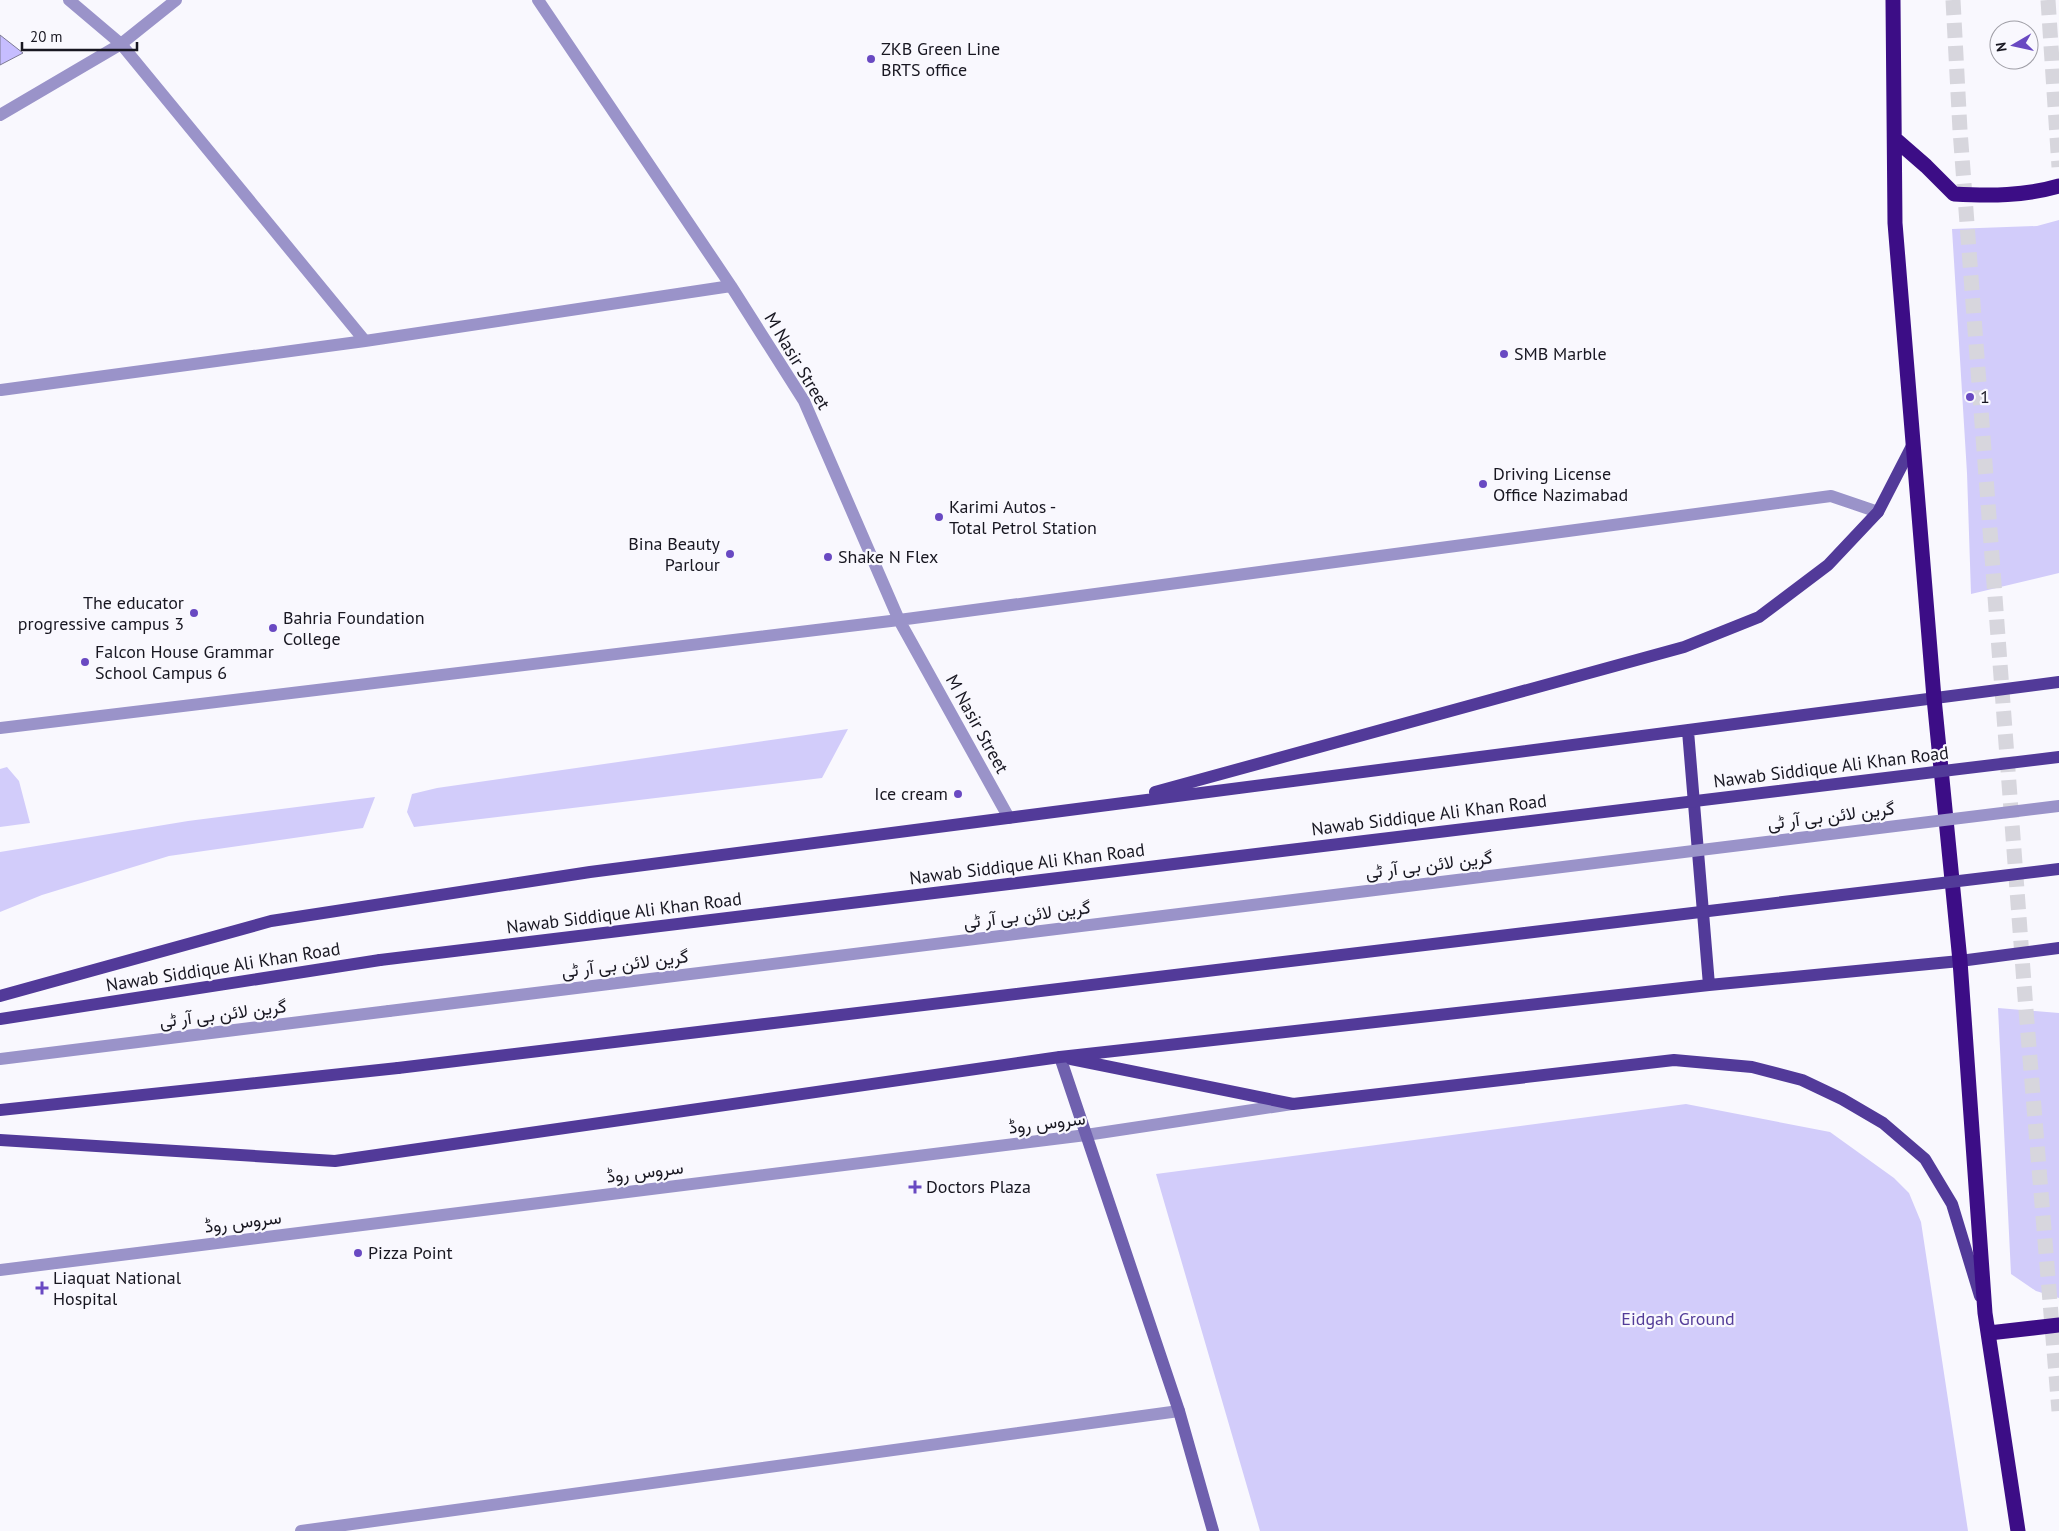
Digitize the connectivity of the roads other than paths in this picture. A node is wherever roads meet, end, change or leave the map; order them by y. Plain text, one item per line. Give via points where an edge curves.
1 (69, 0) edge
2 (176, 0) edge
3 (538, 0) edge
4 (1893, 0) edge
5 (121, 44) junction
6 (0, 115) edge
7 (1896, 140) junction
8 (2059, 186) edge
9 (731, 286) junction
10 (365, 341) junction
11 (0, 390) edge
12 (1914, 442) junction
13 (1878, 512) junction
14 (899, 620) junction
15 (2059, 682) edge
16 (1934, 698) junction
17 (0, 728) edge
18 (1688, 731) junction
19 (2059, 757) edge
20 (1109, 805) junction
21 (2059, 806) edge
22 (1009, 818) junction
23 (2059, 868) edge
24 (2059, 948) edge
25 (1960, 961) junction
26 (1709, 985) junction
27 (0, 996) edge
28 (0, 1019) edge
29 (1060, 1057) junction
30 (0, 1059) edge
31 (1293, 1104) junction
32 (0, 1110) edge
33 (1086, 1135) junction
34 (0, 1140) edge
35 (0, 1270) edge
36 (1985, 1312) junction
37 (2059, 1325) edge
38 (1988, 1333) junction
39 (1179, 1411) junction
40 (2017, 1527) edge
41 (300, 1531) edge
42 (1213, 1531) edge

1 - 5 street
2 - 5 street
3 - 9 street, M Nasir Street
4 - 7 highway
5 - 6 street
5 - 10 street
7 - 8 highway via 1954,194 1994,196
7 - 12 highway via 1895,223
9 - 10 street
9 - 14 street, M Nasir Street via 804,402
10 - 11 street
12 - 13 main road
12 - 16 highway
13 - 14 street via 1831,496
13 - 20 main road via 1828,565 1759,617 1684,647
14 - 17 street
14 - 22 street, M Nasir Street
15 - 16 main road
16 - 18 main road
16 - 25 highway
18 - 20 main road
18 - 26 main road
19 - 28 main road, Nawab Siddique Ali Khan Road, bridge via 380,960
20 - 22 main road
21 - 30 street, گرین لائن بی آر ٹی, bridge
22 - 27 main road via 590,872 271,921
23 - 32 main road, bridge via 398,1068
24 - 25 main road
25 - 26 main road
25 - 36 highway
26 - 29 main road
29 - 31 main road
29 - 33 street
29 - 34 main road via 335,1161
31 - 33 street, سروس روڈ
31 - 36 main road via 1674,1060 1752,1067 1802,1080 1883,1122 1925,1159 1952,1204
33 - 35 street, سروس روڈ
33 - 39 street
36 - 38 highway
37 - 38 highway
38 - 40 highway
39 - 41 street
39 - 42 street

